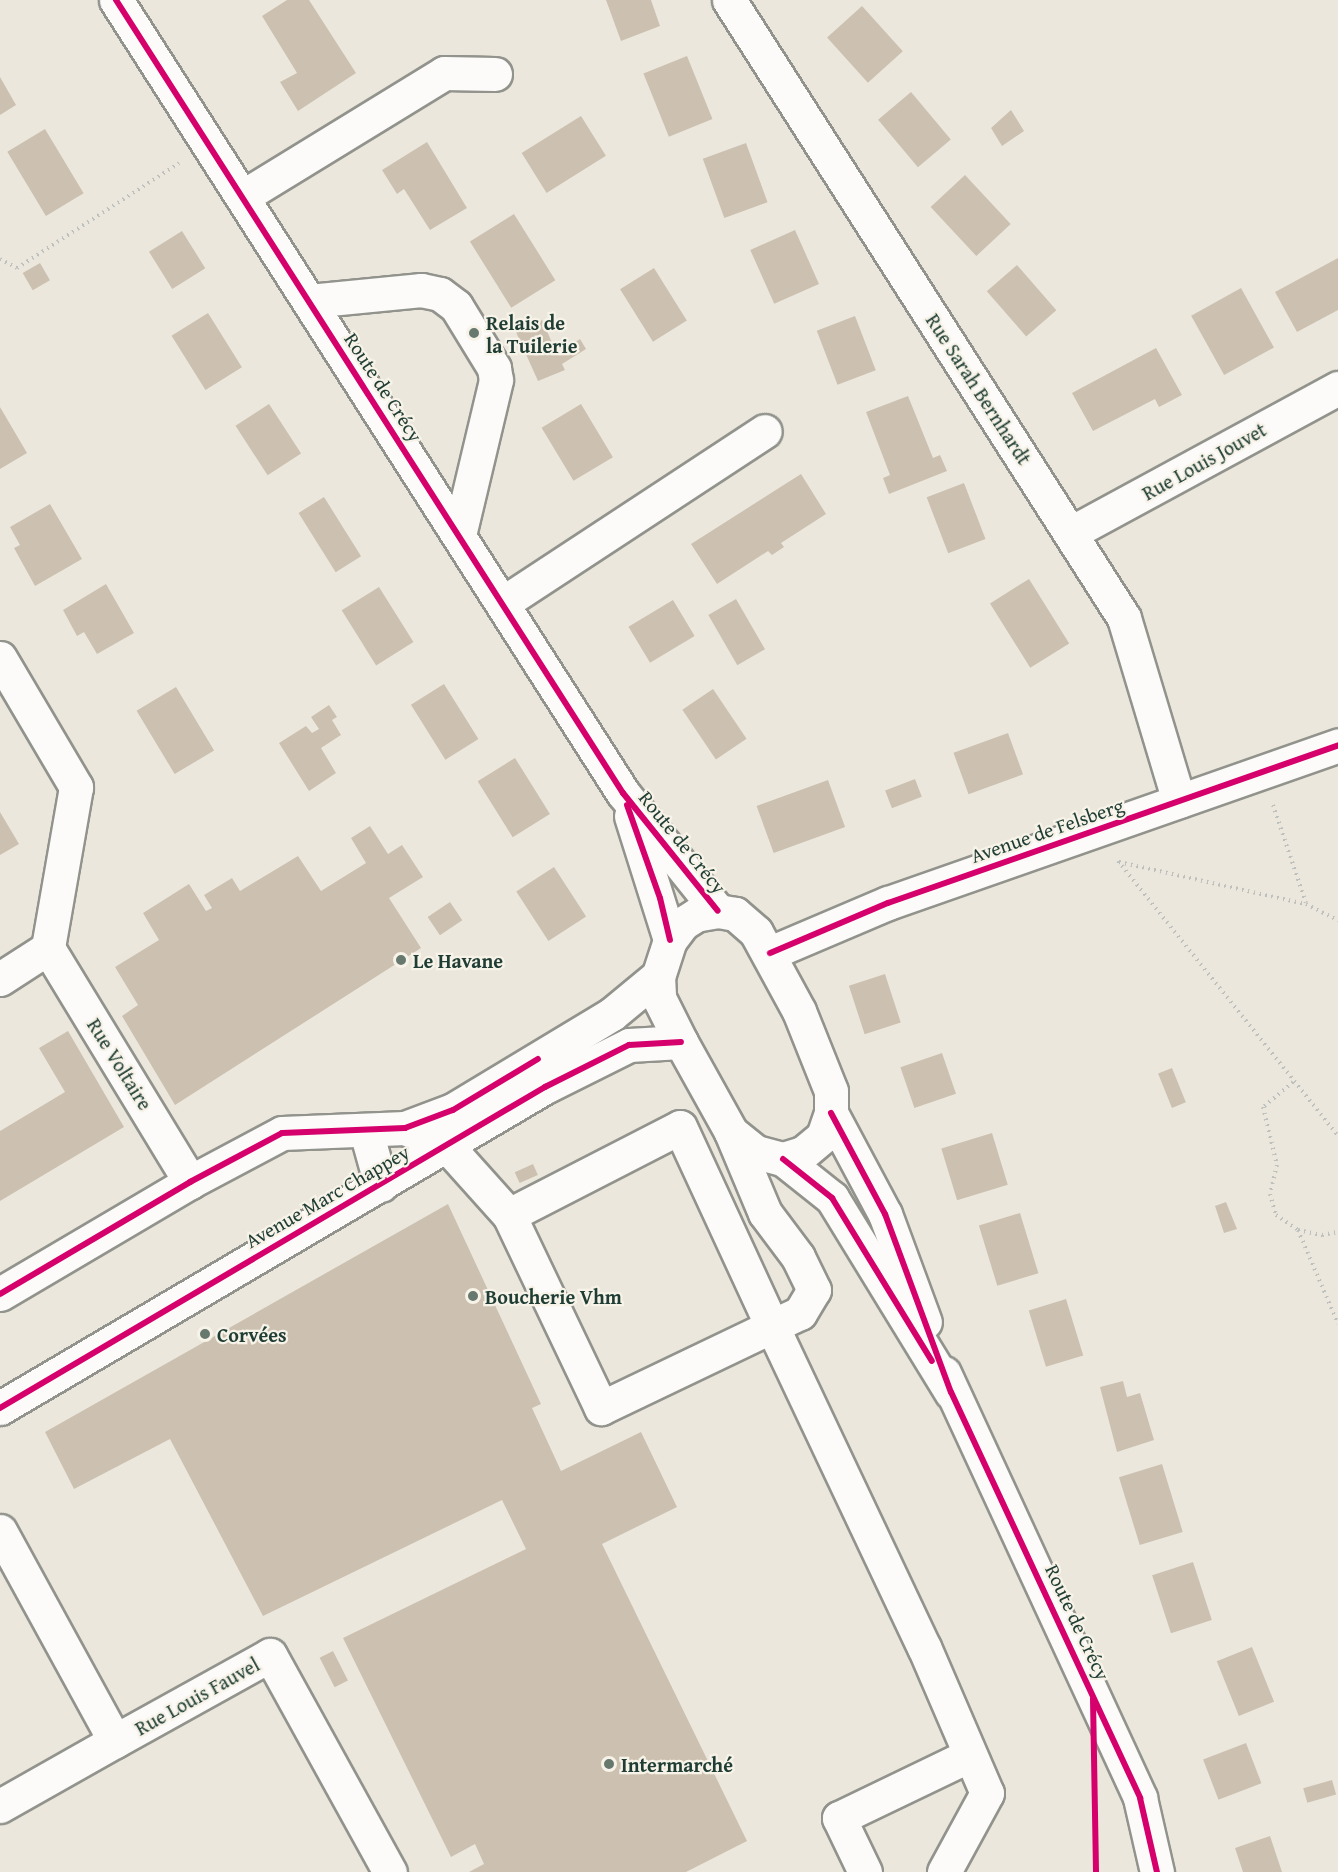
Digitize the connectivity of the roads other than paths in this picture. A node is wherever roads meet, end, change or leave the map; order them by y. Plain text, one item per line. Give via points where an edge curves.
1 (116, 0) edge
2 (729, 0) edge
3 (495, 74) dead end
4 (242, 197) junction
5 (309, 301) junction
6 (1338, 388) edge
7 (765, 431) dead end
8 (1071, 533) junction
9 (459, 535) junction
10 (502, 603) junction
11 (0, 658) edge
12 (1338, 745) edge
13 (623, 793) junction
14 (1179, 801) junction
15 (718, 911) junction
16 (670, 940) junction
17 (48, 948) junction
18 (770, 953) junction
19 (658, 976) junction
20 (0, 979) edge
21 (681, 1042) junction
22 (831, 1113) junction
23 (405, 1128) junction
24 (366, 1131) junction
25 (731, 1132) junction
26 (447, 1146) junction
27 (783, 1159) junction
28 (190, 1182) junction
29 (381, 1185) junction
30 (509, 1215) junction
31 (0, 1294) edge
32 (772, 1326) junction
33 (951, 1392) junction
34 (0, 1408) edge
35 (0, 1531) edge
36 (115, 1741) junction
37 (970, 1755) junction
38 (0, 1806) edge
39 (390, 1872) edge
40 (865, 1872) edge
41 (944, 1872) edge
42 (1157, 1872) edge

1 - 4 street, Route de Crécy
2 - 8 street, Rue Sarah Bernhardt
3 - 4 street via 444,73
4 - 5 street, Route de Crécy
5 - 9 street, Route de Crécy
5 - 9 street via 421,290 440,294 456,306 494,368 496,380
6 - 8 street, Rue Louis Jouvet
7 - 10 street
8 - 14 street, Rue Sarah Bernhardt via 1124,618
9 - 10 street, Route de Crécy
10 - 13 street, Route de Crécy
11 - 17 street via 76,787
12 - 14 street, Avenue de Felsberg
13 - 15 street, Route de Crécy
13 - 16 street, Route de Crécy via 660,898
14 - 18 street, Avenue de Felsberg via 888,903
15 - 16 street, Route de Crécy via 696,915 683,923
15 - 18 street, Route de Crécy via 735,914 756,932
16 - 19 street, Route de Crécy
17 - 20 street
17 - 28 street, Rue Voltaire
18 - 22 street, Route de Crécy via 831,1091
19 - 21 street, Route de Crécy via 659,998
19 - 23 street, Avenue Marc Chappey via 612,1014 453,1110
21 - 25 street, Route de Crécy
21 - 26 street, Avenue Marc Chappey via 629,1045 545,1087
22 - 27 street via 823,1136 803,1153
22 - 33 street, Route de Crécy via 885,1214
23 - 24 street, Avenue Marc Chappey
23 - 26 street
24 - 28 street, Avenue Marc Chappey via 282,1134
24 - 29 street, Avenue Marc Chappey
25 - 27 street, Route de Crécy via 756,1152
25 - 32 street via 765,1214 798,1257 814,1290 800,1313
26 - 29 street, Avenue Marc Chappey
26 - 30 street
27 - 33 street, Route de Crécy via 832,1198
28 - 31 street, Avenue Marc Chappey
29 - 34 street, Avenue Marc Chappey
30 - 32 street via 601,1408
30 - 32 street via 680,1127
32 - 37 street via 924,1647
33 - 42 street, Route de Crécy via 1140,1798
35 - 36 street, Rue Louis Fauvel
36 - 38 street
36 - 39 street, Rue Louis Fauvel via 270,1655
37 - 40 street via 839,1818
37 - 41 street via 987,1793

